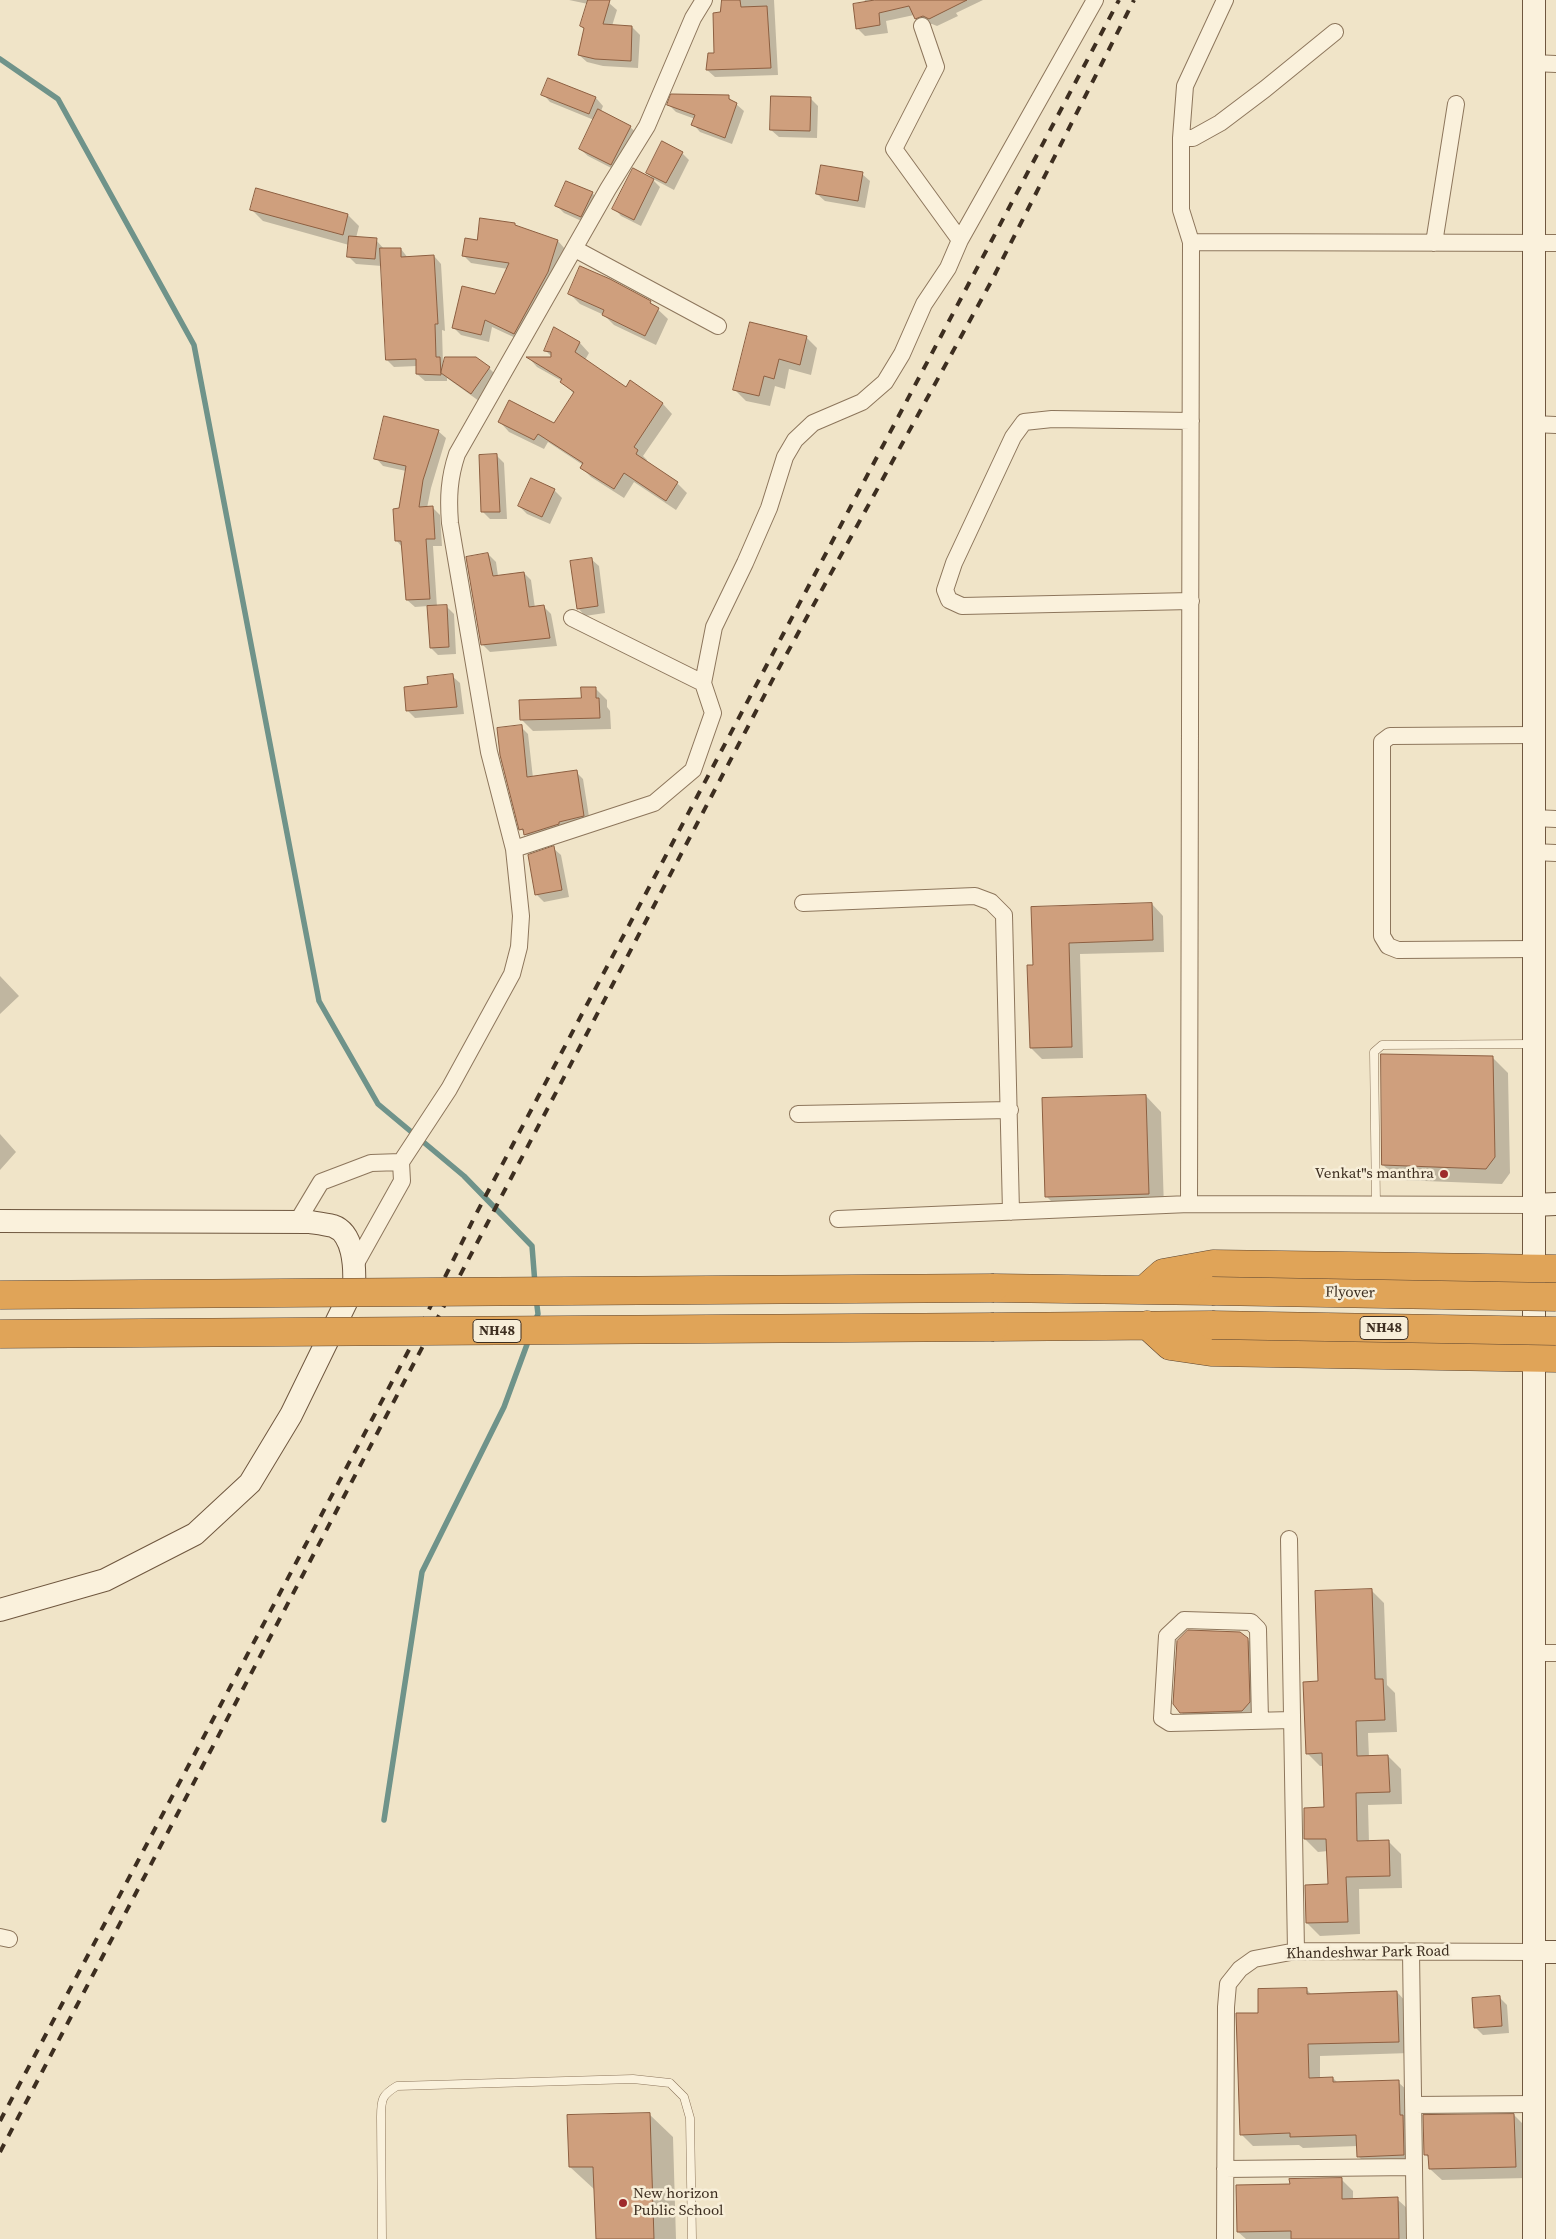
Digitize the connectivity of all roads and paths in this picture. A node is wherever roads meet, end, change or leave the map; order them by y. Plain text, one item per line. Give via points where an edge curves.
1 (704, 0) edge
2 (1095, 0) edge
3 (1225, 0) edge
4 (1534, 0) edge
5 (922, 26) dead end
6 (1334, 32) dead end
7 (1533, 63) junction
8 (1556, 64) edge
9 (1456, 104) dead end
10 (1181, 138) junction
11 (960, 240) junction
12 (1191, 242) junction
13 (1434, 243) junction
14 (1533, 243) junction
15 (1556, 244) edge
16 (575, 249) junction
17 (718, 326) dead end
18 (1191, 421) junction
19 (1533, 424) junction
20 (1556, 425) edge
21 (1191, 601) junction
22 (572, 618) dead end
23 (703, 683) junction
24 (1533, 735) junction
25 (1533, 818) junction
26 (1556, 818) edge
27 (514, 849) junction
28 (1533, 852) junction
29 (1556, 853) edge
30 (803, 903) dead end
31 (1533, 949) junction
32 (1533, 1044) junction
33 (1010, 1110) junction
34 (798, 1114) dead end
35 (403, 1159) junction
36 (1189, 1204) junction
37 (1376, 1204) junction
38 (1556, 1204) edge
39 (1533, 1205) junction
40 (1011, 1212) junction
41 (838, 1219) dead end
42 (0, 1221) edge
43 (297, 1222) junction
44 (355, 1265) junction
45 (1545, 1269) edge
46 (1144, 1290) junction
47 (0, 1295) edge
48 (1556, 1297) edge
49 (1147, 1325) junction
50 (1556, 1331) edge
51 (0, 1334) edge
52 (1545, 1358) edge
53 (1289, 1539) dead end
54 (0, 1610) edge
55 (1534, 1653) junction
56 (1556, 1653) edge
57 (1292, 1720) junction
58 (1260, 1721) junction
59 (1296, 1951) junction
60 (1411, 1952) junction
61 (1534, 1952) junction
62 (1556, 1952) edge
63 (1534, 2104) junction
64 (1414, 2105) junction
65 (1414, 2167) junction
66 (1225, 2169) junction
67 (382, 2239) edge
68 (692, 2239) edge
69 (1225, 2239) edge
70 (1415, 2239) edge
71 (1534, 2239) edge

1 - 16 street via 693,18 647,126
2 - 11 street
3 - 10 street via 1186,86
4 - 7 main road
5 - 11 street via 936,67 894,149
6 - 10 street via 1220,123 1193,138
7 - 8 street
7 - 14 main road
9 - 13 street
10 - 12 street via 1181,210
11 - 23 street via 885,382 862,402 813,423 794,440 785,457 769,508 714,627
12 - 13 street
12 - 18 street
13 - 14 street
14 - 15 street
14 - 19 main road
16 - 17 street
16 - 27 street via 457,454 450,476 448,497 488,752
18 - 21 street
18 - 21 street via 1052,419 1024,422 1013,437 954,563 945,590 949,600 962,606
19 - 20 street
19 - 24 main road
21 - 36 street
22 - 23 street
23 - 27 street via 713,713 693,770 654,803
24 - 25 main road
24 - 31 street via 1390,736 1382,742 1382,936 1388,946 1398,950
25 - 26 street
25 - 28 main road
27 - 35 street via 521,916 519,947 512,974 449,1089
28 - 29 street
28 - 31 main road
30 - 33 street via 974,896 991,902 1004,915
31 - 32 main road
32 - 37 lane via 1382,1045 1374,1052
32 - 39 main road
33 - 34 street
33 - 40 street
35 - 43 street via 371,1163 321,1182
35 - 44 street via 402,1181
36 - 37 street
36 - 40 street
37 - 39 street
38 - 39 main road
39 - 45 main road
40 - 41 street
42 - 43 main road
43 - 44 main road via 335,1226 349,1241
44 - 54 main road via 354,1286 291,1415 250,1483 195,1534 114,1576
45 - 46 highway via 1213,1264 1163,1273
45 - 52 main road
46 - 47 highway, NH48, bridge via 994,1288
46 - 48 highway, Flyover / NH48, bridge
49 - 50 highway, NH48, bridge
49 - 51 highway, NH48, bridge
49 - 52 highway via 1170,1346 1211,1352
52 - 55 main road
53 - 57 street
55 - 56 street
55 - 61 main road
57 - 58 street
57 - 59 street
58 - 58 street via 1170,1723 1162,1718 1167,1636 1184,1620 1251,1622 1258,1629
59 - 60 street, Khandeshwar Park Road
59 - 66 street, Khandeshwar Park Road via 1254,1959 1228,1984
60 - 61 street, Khandeshwar Park Road
60 - 64 street
61 - 62 main road
61 - 63 main road
63 - 64 street
63 - 71 main road
64 - 65 street
65 - 66 street
65 - 70 street
66 - 69 street, Khandeshwar Park Road
67 - 68 lane via 380,2117 381,2102 386,2092 397,2086 633,2079 670,2083 684,2097 690,2118

